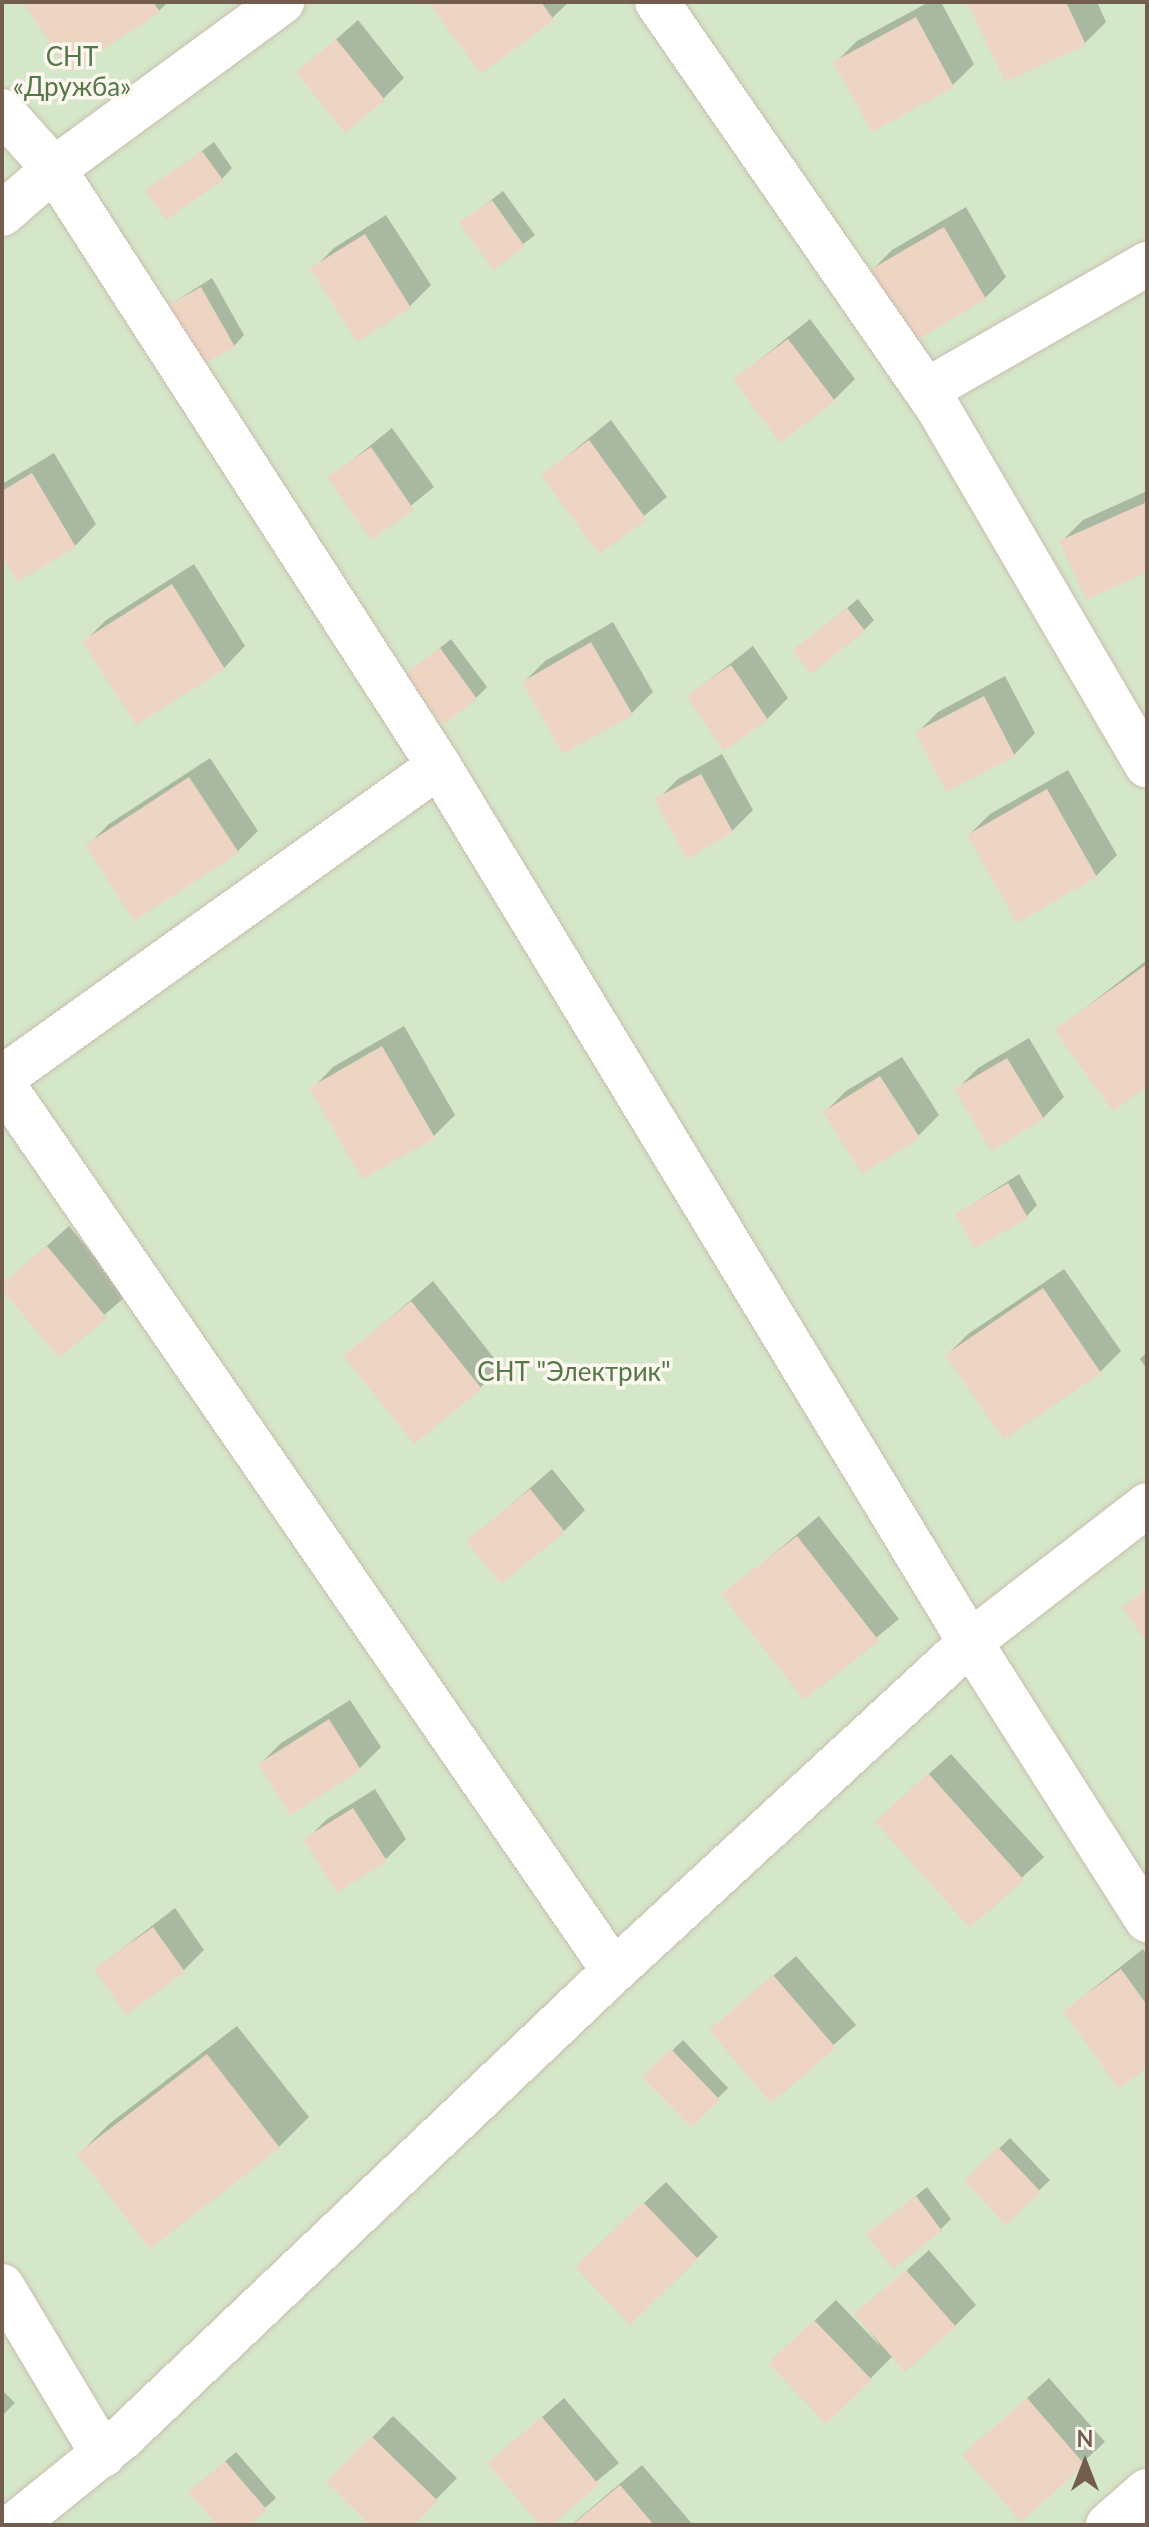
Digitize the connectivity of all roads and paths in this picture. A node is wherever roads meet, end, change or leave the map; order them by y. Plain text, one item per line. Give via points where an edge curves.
1 (282, 2) edge
2 (657, 2) edge
3 (2, 111) edge
4 (54, 169) junction
5 (2, 214) edge
6 (1147, 264) edge
7 (927, 390) junction
8 (1147, 765) edge
9 (439, 766) junction
10 (2, 1081) edge
11 (1147, 1505) edge
12 (970, 1642) junction
13 (1147, 1920) edge
14 (614, 1971) junction
15 (2, 2286) edge
16 (103, 2455) junction
17 (1147, 2491) edge
18 (14, 2525) edge
19 (1108, 2525) edge

1 - 4 street
2 - 7 street
3 - 4 street
4 - 5 street
4 - 9 street
6 - 7 street
7 - 8 street
9 - 10 street
9 - 12 street
10 - 14 street
11 - 12 street
12 - 13 street
12 - 14 street
14 - 16 street
15 - 16 street
16 - 18 street
17 - 19 street

